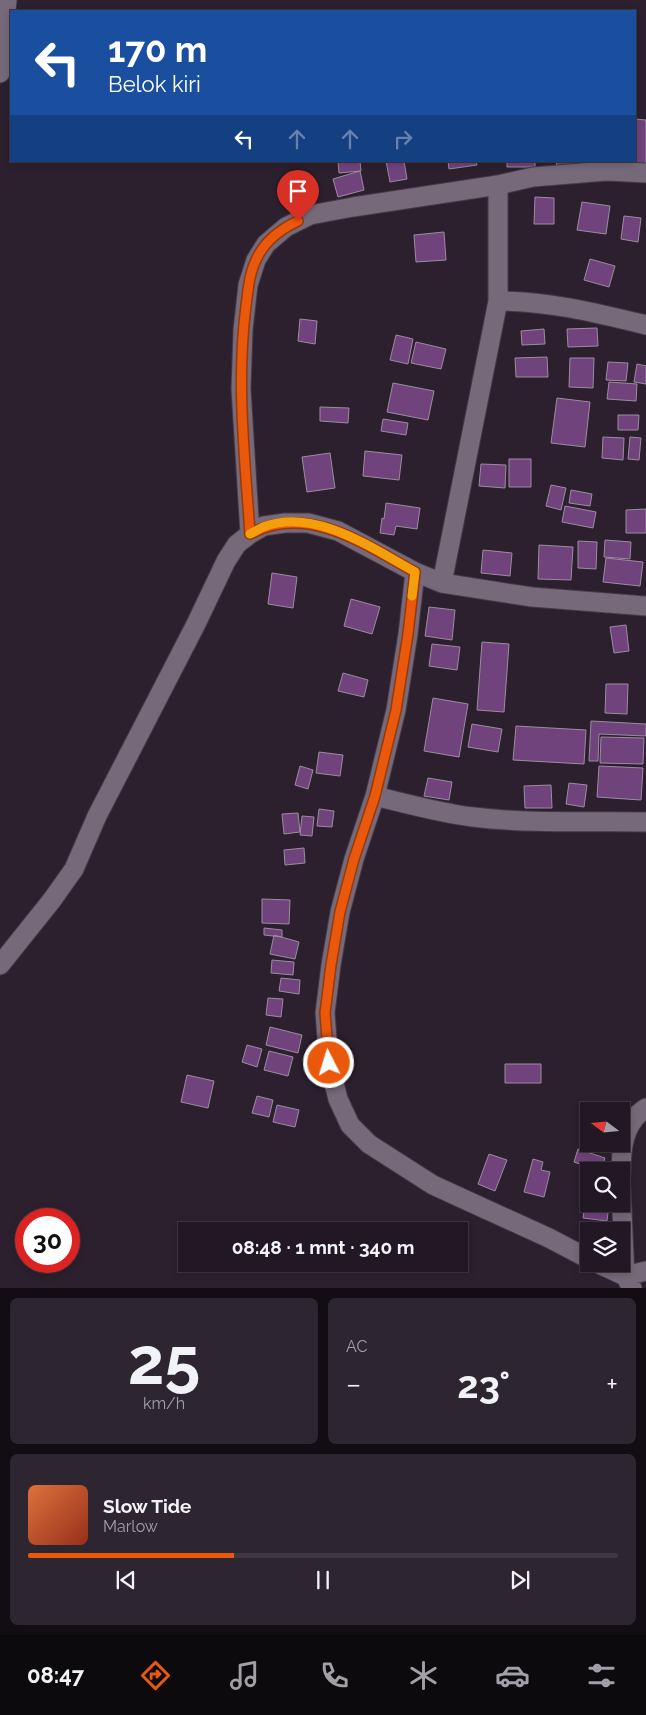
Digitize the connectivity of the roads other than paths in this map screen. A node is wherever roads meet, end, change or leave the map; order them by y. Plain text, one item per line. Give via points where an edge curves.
1 (6, 0) edge
2 (0, 73) edge
3 (646, 173) edge
4 (498, 186) junction
5 (498, 302) junction
6 (646, 325) edge
7 (250, 534) junction
8 (415, 572) junction
9 (442, 583) junction
10 (646, 606) edge
11 (375, 796) junction
12 (646, 822) edge
13 (0, 964) edge
14 (646, 1108) edge
15 (621, 1162) edge
16 (623, 1212) edge
17 (580, 1254) edge
18 (646, 1271) edge
19 (612, 1272) edge
20 (628, 1282) edge

1 - 2 street
3 - 4 street via 607,171 533,177
4 - 5 street
4 - 7 street via 310,215 286,226 266,244 256,260 248,285 243,330 241,389
5 - 6 street via 549,304
5 - 9 street
7 - 8 street via 264,526 308,523 338,531
7 - 13 street via 237,544 226,562 97,816 74,869
8 - 9 street
8 - 11 street via 396,710
9 - 10 street via 532,597
11 - 12 street via 427,810 474,817
11 - 17 street via 340,912 328,984 325,1013 329,1063 338,1099 350,1125 369,1144 433,1185
14 - 15 street via 627,1129
16 - 20 street
18 - 20 street
19 - 20 street

